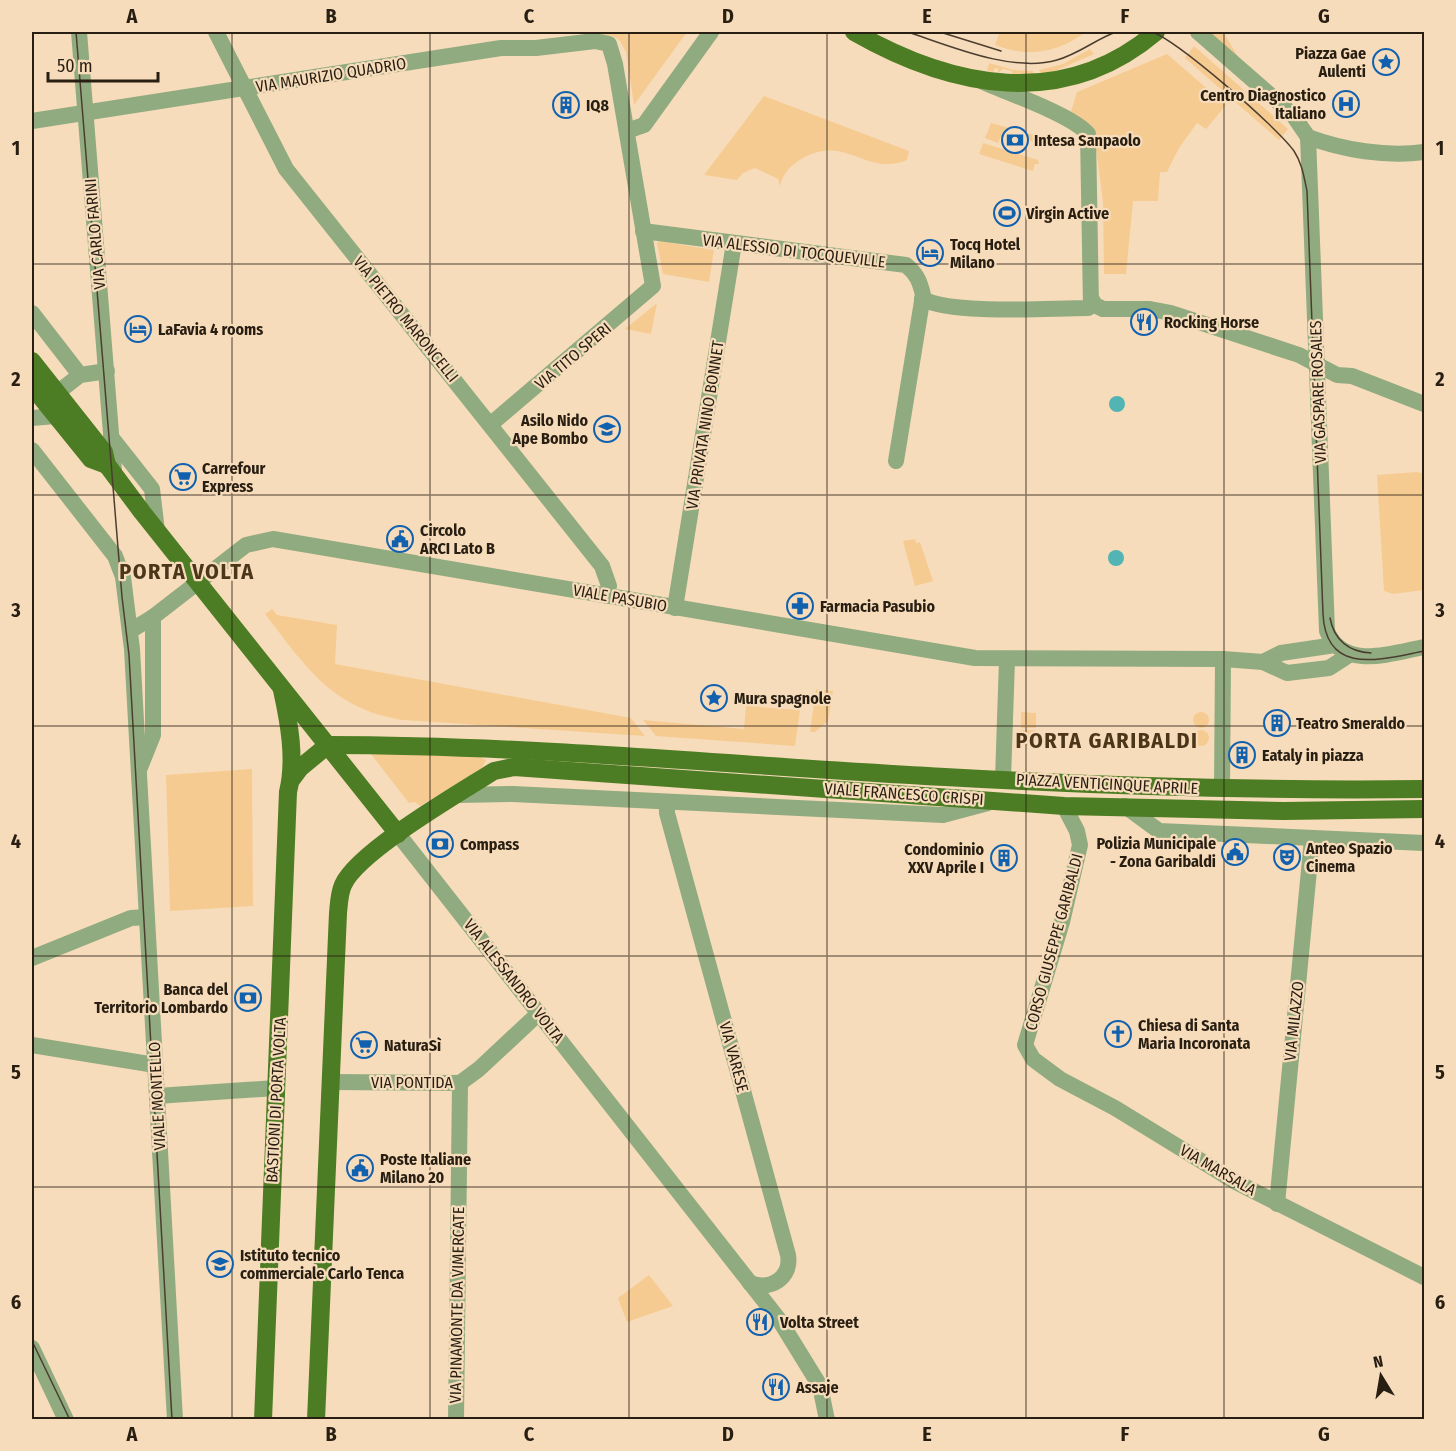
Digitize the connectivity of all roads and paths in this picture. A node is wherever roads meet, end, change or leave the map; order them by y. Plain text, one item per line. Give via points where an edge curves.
1 (79, 32) edge
2 (216, 32) edge
3 (570, 32) edge
4 (711, 32) edge
5 (854, 32) edge
6 (1156, 32) edge
7 (1198, 32) edge
8 (501, 48) junction
9 (979, 80) junction
10 (245, 88) junction
11 (85, 112) junction
12 (32, 121) edge
13 (627, 131) junction
14 (1308, 137) junction
15 (1425, 152) edge
16 (643, 231) junction
17 (734, 243) junction
18 (1091, 298) junction
19 (922, 299) junction
20 (32, 313) edge
21 (32, 361) edge
22 (1317, 365) junction
23 (107, 371) junction
24 (80, 375) junction
25 (42, 394) edge
26 (1425, 404) edge
27 (55, 416) junction
28 (32, 418) edge
29 (491, 424) junction
30 (111, 437) junction
31 (32, 450) edge
32 (896, 461) dead end
33 (111, 470) junction
34 (157, 531) junction
35 (198, 582) junction
36 (607, 596) junction
37 (675, 608) junction
38 (153, 617) junction
39 (130, 631) junction
40 (1425, 647) edge
41 (1342, 650) junction
42 (1223, 659) junction
43 (1006, 660) junction
44 (282, 690) junction
45 (328, 745) junction
46 (138, 772) junction
47 (1003, 779) junction
48 (291, 780) junction
49 (1222, 789) junction
50 (1425, 789) edge
51 (457, 795) junction
52 (996, 801) junction
53 (667, 802) junction
54 (1064, 806) junction
55 (1125, 806) junction
56 (1425, 809) edge
57 (398, 834) junction
58 (1312, 839) junction
59 (1425, 843) edge
60 (147, 917) junction
61 (32, 958) edge
62 (539, 1013) junction
63 (32, 1045) edge
64 (1025, 1045) joint
65 (155, 1065) junction
66 (330, 1082) junction
67 (460, 1083) junction
68 (276, 1088) junction
69 (157, 1096) junction
70 (1277, 1204) junction
71 (1425, 1277) edge
72 (750, 1282) junction
73 (32, 1348) edge
74 (66, 1419) edge
75 (175, 1419) edge
76 (263, 1419) edge
77 (316, 1419) edge
78 (456, 1419) edge
79 (826, 1419) edge

1 - 11 street, VIA CARLO FARINI
2 - 10 street, VIA PIETRO MARONCELLI
3 - 8 street
4 - 13 street via 644,125
5 - 9 main road via 930,66
6 - 9 main road via 1104,65 1059,80 1020,84
7 - 14 street via 1293,115
8 - 10 street, VIA MAURIZIO QUADRIO
8 - 13 street, VIA MAURIZIO QUADRIO via 606,42 611,47
9 - 18 street via 1083,128 1088,134
10 - 11 street, VIA MAURIZIO QUADRIO
10 - 29 street, VIA PIETRO MARONCELLI via 286,169
11 - 12 street, VIA MAURIZIO QUADRIO
11 - 23 street, VIA CARLO FARINI
13 - 16 street
14 - 15 street via 1352,149
14 - 22 street, VIA GASPARE ROSALES
16 - 17 street, VIA ALESSIO DI TOCQUEVILLE
16 - 29 street, VIA TITO SPERI via 653,286
17 - 19 street, VIA ALESSIO DI TOCQUEVILLE via 906,265 920,280
17 - 37 street, VIA PRIVATA NINO BONNET
18 - 19 street via 1088,308 971,308 937,306
18 - 22 street via 1101,308 1171,313 1299,355
19 - 32 street, VIA ALESSIO DI TOCQUEVILLE
20 - 24 street
21 - 25 main road
22 - 26 street
22 - 41 street, VIA GASPARE ROSALES via 1325,609 1327,631
23 - 24 street
23 - 30 street, VIA CARLO FARINI
24 - 25 street
25 - 27 main road
25 - 33 main road via 104,452
27 - 28 street
27 - 33 main road via 92,459
29 - 36 street, VIA PIETRO MARONCELLI via 602,566 609,586
30 - 33 street, VIA CARLO FARINI
30 - 34 street via 152,489
31 - 39 street, VIALE MONTELLO via 115,556 123,577
33 - 34 main road, VIA ALESSANDRO VOLTA
34 - 35 main road, VIA ALESSANDRO VOLTA
35 - 36 street, VIALE PASUBIO via 246,545 273,539
35 - 38 street
35 - 44 main road, VIA ALESSANDRO VOLTA
36 - 37 street, VIALE PASUBIO
37 - 43 street, VIALE PASUBIO
38 - 39 street
38 - 46 street, VIALE MONTELLO via 153,735
39 - 46 street, VIALE MONTELLO
40 - 41 street via 1374,656
41 - 42 street via 1281,653 1263,662
42 - 43 street
42 - 49 street, PIAZZA VENTICINQUE APRILE
43 - 47 street, PIAZZA VENTICINQUE APRILE
44 - 45 main road, VIA ALESSANDRO VOLTA
44 - 48 main road, BASTIONI DI PORTA VOLTA via 289,721
45 - 47 main road, VIALE FRANCESCO CRISPI via 654,758
45 - 48 main road
45 - 57 main road, VIA ALESSANDRO VOLTA
46 - 60 street, VIALE MONTELLO
47 - 49 main road, PIAZZA VENTICINQUE APRILE
48 - 68 main road, BASTIONI DI PORTA VOLTA
49 - 50 main road, PIAZZA VENTICINQUE APRILE
51 - 52 main road, VIALE FRANCESCO CRISPI via 494,771 514,767
51 - 53 street, VIALE FRANCESCO CRISPI
51 - 57 main road, VIALE FRANCESCO CRISPI
52 - 53 street, VIALE FRANCESCO CRISPI via 943,815
52 - 54 main road, PIAZZA VENTICINQUE APRILE
53 - 72 street, VIA VARESE via 789,1261 786,1273 776,1283 765,1286
54 - 55 main road, PIAZZA VENTICINQUE APRILE
54 - 64 street, CORSO GIUSEPPE GARIBALDI via 1080,845 1062,922
55 - 56 main road, PIAZZA VENTICINQUE APRILE
55 - 58 street, PIAZZA VENTICINQUE APRILE via 1159,831
57 - 62 street, VIA ALESSANDRO VOLTA
57 - 66 main road via 359,865 342,891
58 - 59 street, PIAZZA VENTICINQUE APRILE
58 - 70 street, VIA MILAZZO
60 - 61 street via 131,918
60 - 65 street, VIALE MONTELLO
62 - 67 street, VIA PONTIDA
62 - 72 street, VIA ALESSANDRO VOLTA
63 - 65 street
64 - 70 street, VIA MARSALA via 1033,1059 1060,1079
65 - 69 street, VIALE MONTELLO
66 - 67 street, VIA PONTIDA
66 - 77 main road
67 - 78 street, VIA PINAMONTE DA VIMERCATE
68 - 69 street
68 - 76 main road, BASTIONI DI PORTA VOLTA
69 - 75 street, VIALE MONTELLO
70 - 71 street, VIA MARSALA
72 - 79 street, VIA ALESSANDRO VOLTA via 792,1339 820,1386
73 - 74 street

